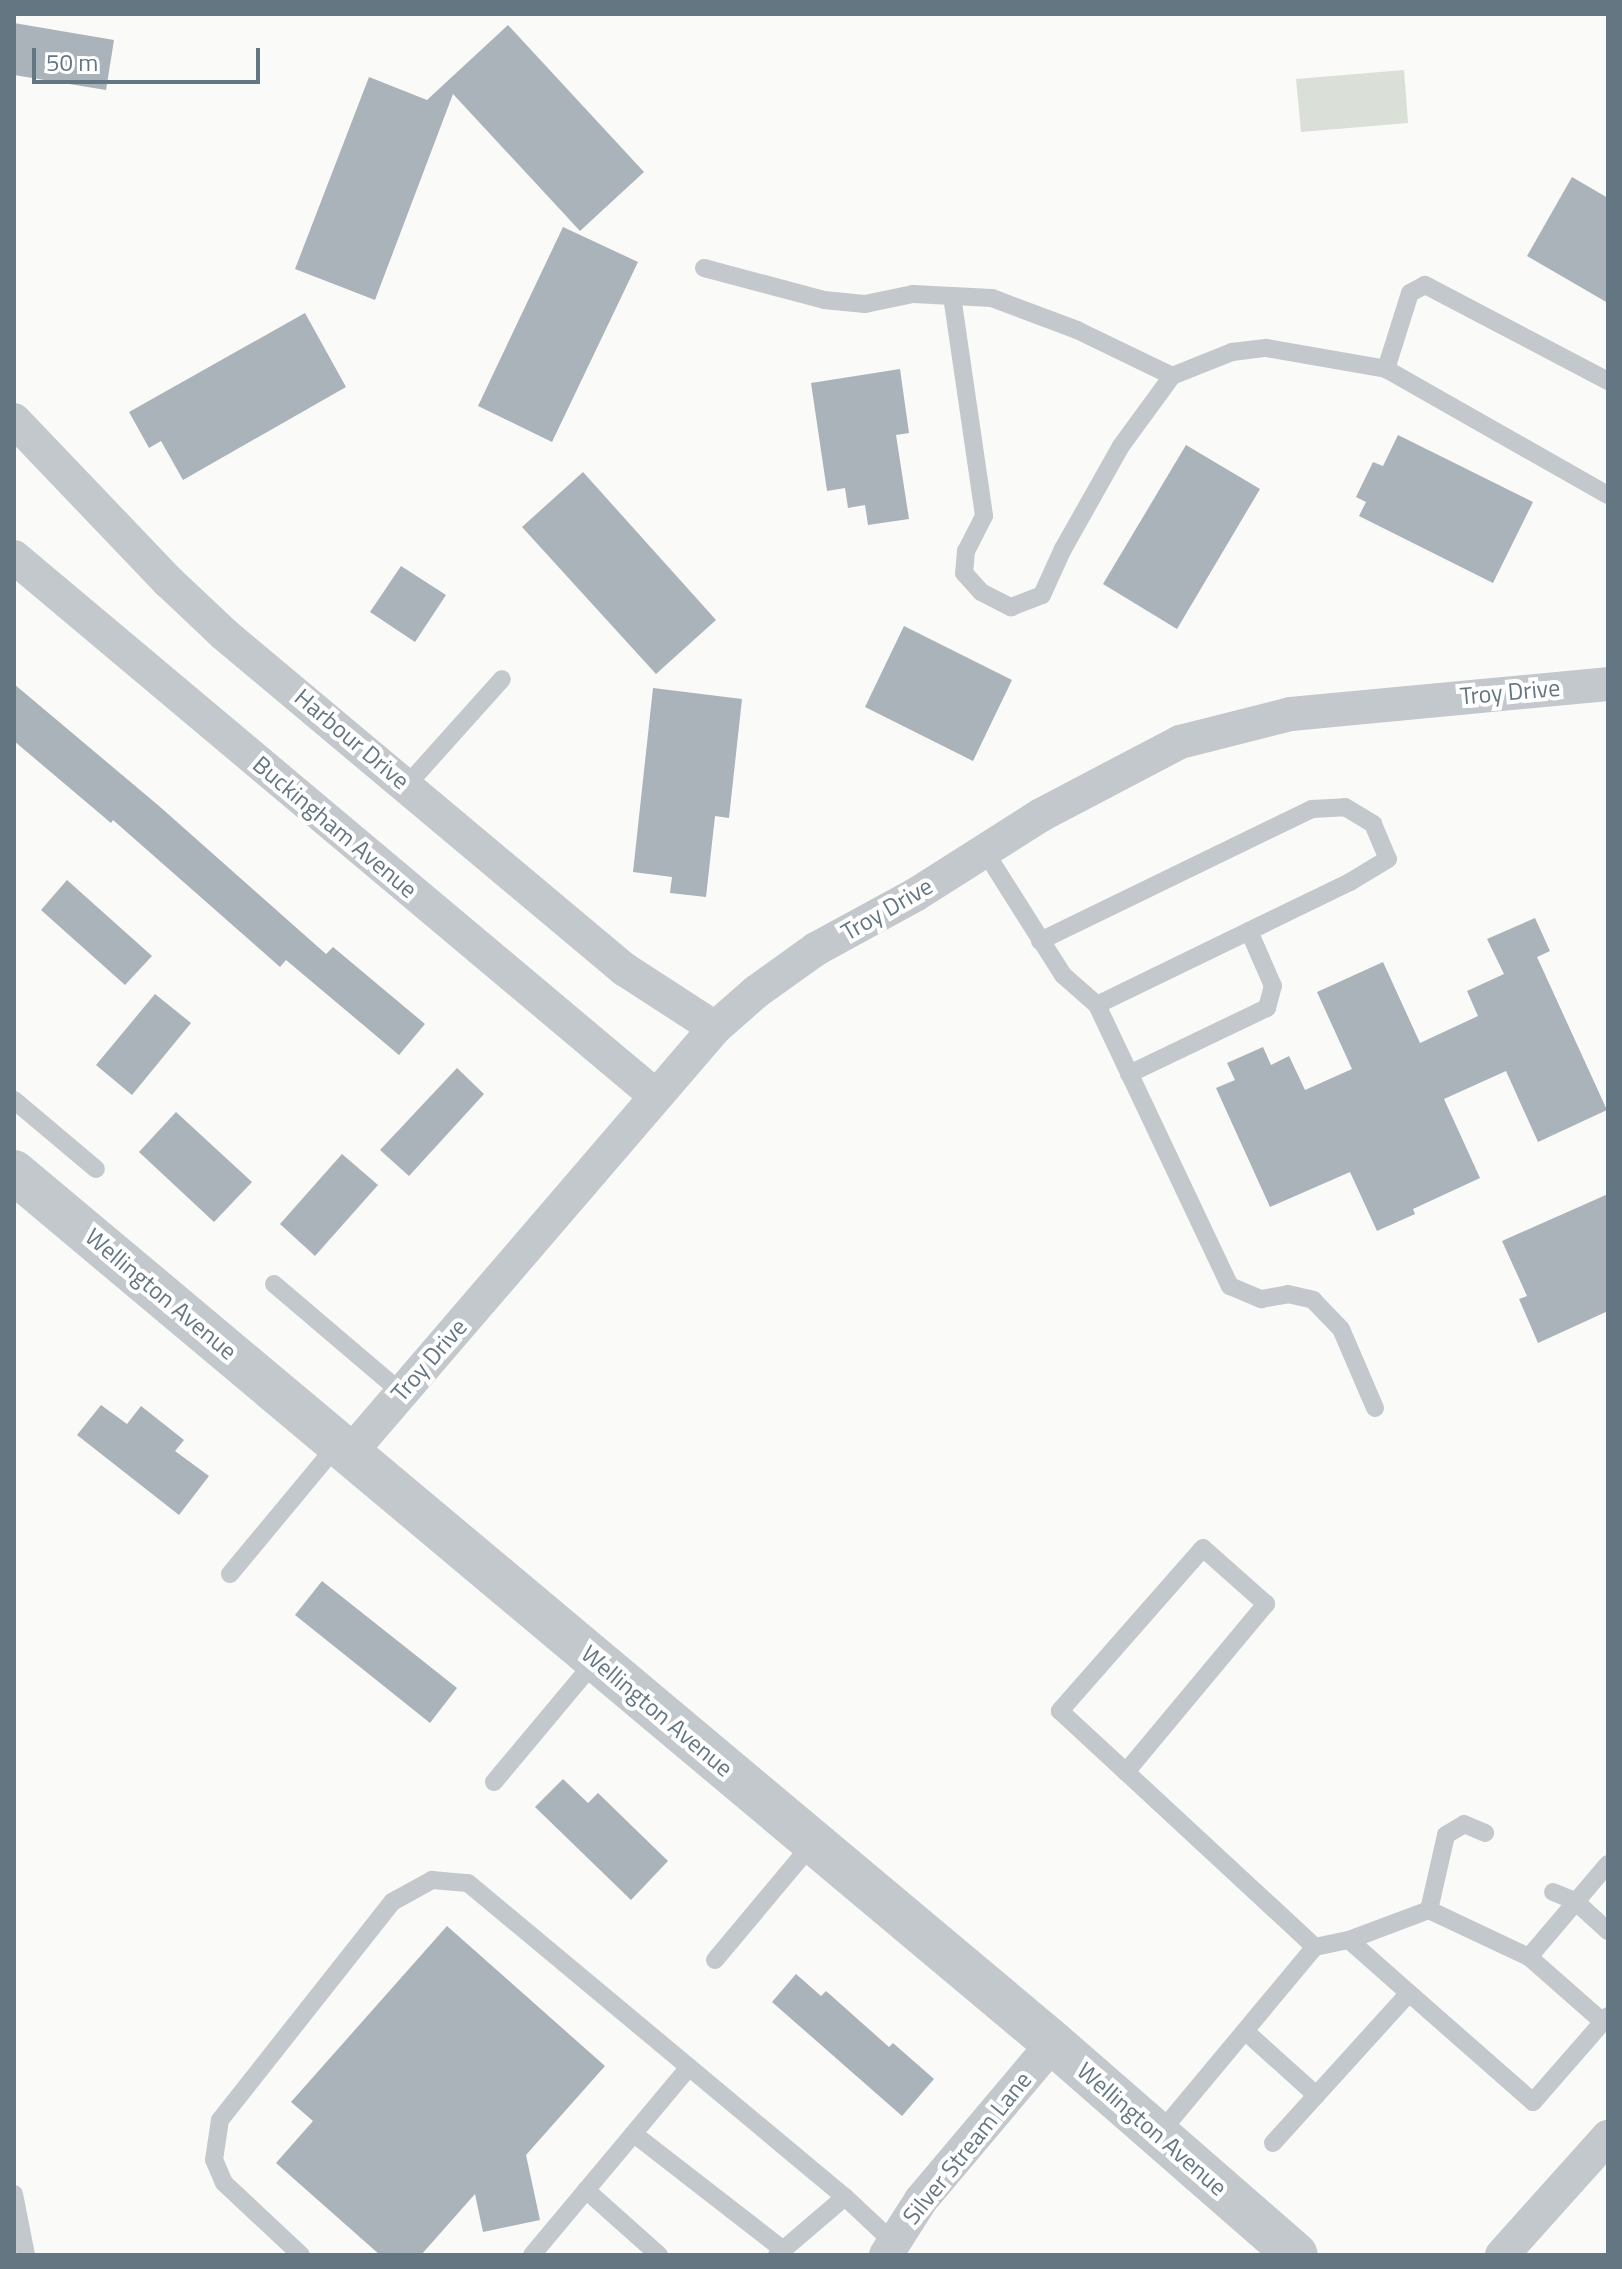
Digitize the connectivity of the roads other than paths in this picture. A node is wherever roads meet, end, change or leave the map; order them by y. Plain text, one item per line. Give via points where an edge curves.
1 (704, 268) dead end
2 (952, 296) junction
3 (1386, 369) junction
4 (1172, 376) junction
5 (1608, 381) edge
6 (14, 420) edge
7 (1608, 495) edge
8 (14, 557) edge
9 (502, 679) dead end
10 (1608, 684) edge
11 (407, 785) junction
12 (984, 850) junction
13 (1249, 931) junction
14 (1040, 941) junction
15 (1097, 1005) junction
16 (715, 1028) junction
17 (1129, 1074) junction
18 (656, 1096) junction
19 (14, 1100) edge
20 (96, 1169) dead end
21 (14, 1172) edge
22 (274, 1284) dead end
23 (401, 1392) junction
24 (1375, 1408) dead end
25 (344, 1448) junction
26 (230, 1574) dead end
27 (596, 1660) junction
28 (1126, 1772) junction
29 (494, 1782) dead end
30 (1485, 1833) dead end
31 (814, 1842) junction
32 (1608, 1864) edge
33 (1553, 1892) dead end
34 (1575, 1901) junction
35 (1429, 1910) junction
36 (1608, 1931) edge
37 (1349, 1940) junction
38 (1315, 1947) junction
39 (1529, 1957) junction
40 (715, 1960) dead end
41 (1409, 1993) junction
42 (1606, 2019) edge
43 (1245, 2031) junction
44 (1053, 2043) junction
45 (689, 2067) junction
46 (1316, 2095) junction
47 (634, 2134) junction
48 (1159, 2134) junction
49 (1608, 2137) edge
50 (1273, 2143) dead end
51 (586, 2190) junction
52 (14, 2194) edge
53 (845, 2197) junction
54 (890, 2249) edge
55 (779, 2252) edge
56 (26, 2255) edge
57 (301, 2255) edge
58 (532, 2255) edge
59 (659, 2255) edge
60 (1296, 2255) edge
61 (1502, 2255) edge

1 - 2 lane via 824,300 865,304 913,294
2 - 4 lane via 992,298 1077,330
2 - 4 lane via 984,516 966,551 964,573 981,592 1011,607 1042,595 1121,446
3 - 4 lane via 1266,348 1232,352
3 - 5 lane via 1410,293 1425,285
3 - 7 lane
6 - 11 street, Harbour Drive via 202,613
8 - 18 street, Buckingham Avenue
9 - 11 lane
10 - 12 street, Troy Drive via 1365,704 1230,727 1180,742 1126,768
11 - 16 street, Harbour Drive via 624,969
12 - 14 lane
12 - 16 street, Troy Drive via 816,949
13 - 14 lane via 1388,859 1373,824 1345,807 1312,809
13 - 15 lane
13 - 17 lane via 1273,986 1267,1008
14 - 15 lane via 1063,975
15 - 17 lane
16 - 18 street, Troy Drive
17 - 24 lane via 1230,1286 1261,1299 1288,1294 1313,1300 1341,1329
18 - 23 street, Troy Drive
19 - 20 lane
21 - 25 street, Wellington Avenue
22 - 23 lane
23 - 25 street, Troy Drive
25 - 26 lane
25 - 27 street, Wellington Avenue
27 - 29 lane
27 - 31 street, Wellington Avenue
28 - 28 lane via 1060,1711 1203,1548 1266,1604
28 - 38 lane
30 - 35 lane via 1464,1824 1446,1835
31 - 40 lane
31 - 44 street, Wellington Avenue
32 - 34 lane
33 - 34 lane
34 - 36 lane
34 - 39 lane
35 - 37 lane
35 - 39 lane
37 - 38 lane
37 - 41 lane
38 - 43 lane
39 - 42 lane
41 - 42 lane via 1533,2102
41 - 46 lane
43 - 46 lane
43 - 48 lane
44 - 48 street, Wellington Avenue
44 - 54 street, Silver Stream Lane via 921,2200
45 - 47 lane
45 - 53 lane
45 - 57 lane via 468,1883 432,1880 392,1902 220,2120 214,2160 224,2183
46 - 50 lane
47 - 51 lane
47 - 55 lane
48 - 60 street, Wellington Avenue
49 - 61 street
51 - 58 lane
51 - 59 lane
52 - 56 lane
53 - 54 lane
53 - 55 lane

